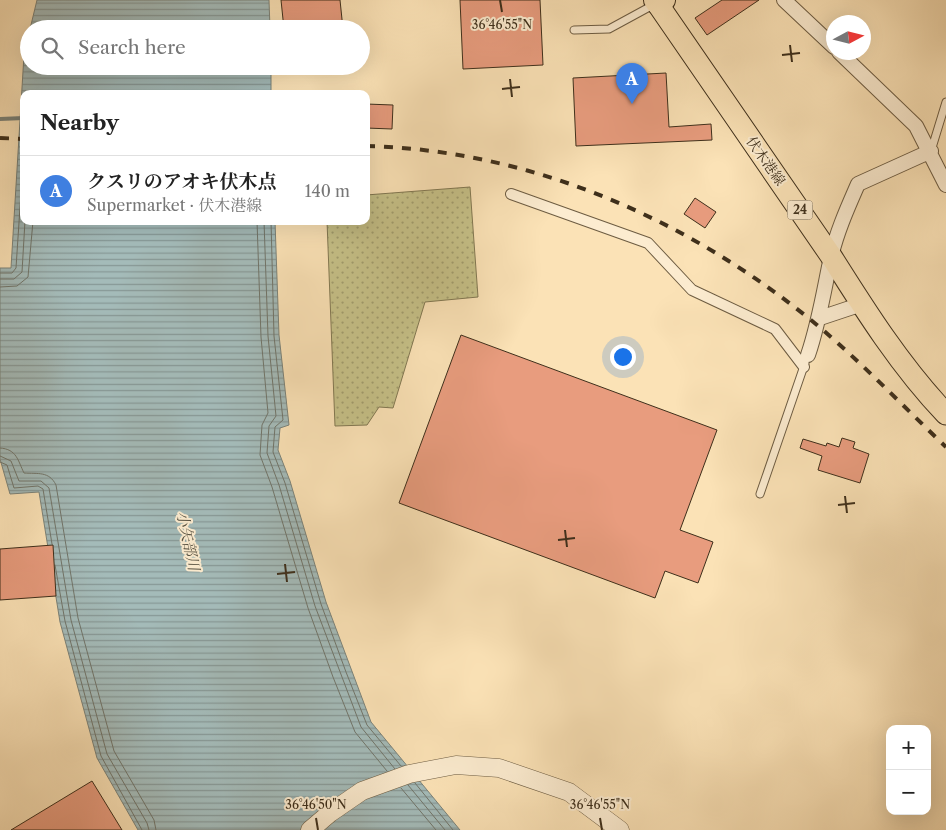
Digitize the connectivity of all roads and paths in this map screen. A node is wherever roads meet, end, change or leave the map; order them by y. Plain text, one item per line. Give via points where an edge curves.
1 (784, 0) edge
2 (658, 1) edge
3 (574, 30) dead end
4 (826, 39) edge
5 (847, 60) edge
6 (946, 102) edge
7 (931, 151) junction
8 (946, 183) edge
9 (512, 194) dead end
10 (832, 256) junction
11 (862, 304) junction
12 (820, 318) junction
13 (806, 361) junction
14 (946, 414) edge
15 (760, 494) dead end
16 (310, 830) edge
17 (620, 830) edge

1 - 4 street
2 - 3 lane via 609,29
2 - 10 main road, 伏木港線 / 24
5 - 7 street via 916,126
6 - 7 lane
7 - 8 street
7 - 10 street via 858,184 838,232
9 - 13 street via 648,243 692,290 774,329
10 - 11 main road, 伏木港線 / 24
10 - 12 street
11 - 12 street
11 - 14 main road, 伏木港線 / 24 via 926,393
12 - 13 street
13 - 15 lane
16 - 17 street via 362,791 409,774 456,765 499,768 569,792

